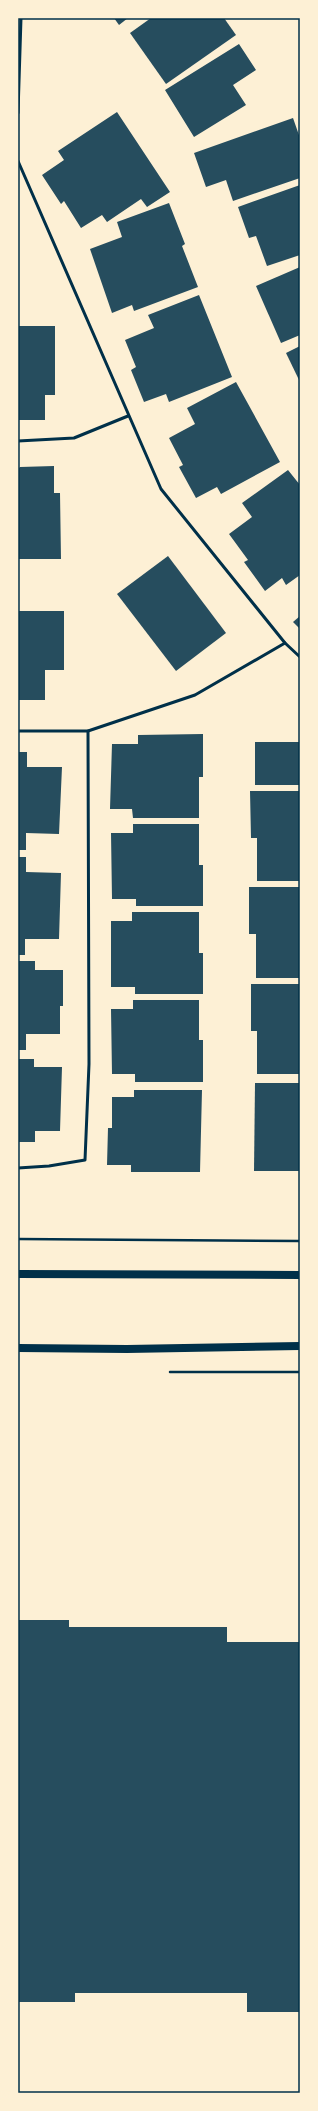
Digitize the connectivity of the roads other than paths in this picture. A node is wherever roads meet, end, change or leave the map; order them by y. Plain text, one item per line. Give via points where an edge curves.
1 (21, 18) edge
2 (18, 113) edge
3 (18, 161) edge
4 (128, 416) junction
5 (18, 441) edge
6 (285, 643) junction
7 (300, 657) edge
8 (18, 731) edge
9 (88, 731) junction
10 (18, 1168) edge
11 (18, 1274) edge
12 (300, 1275) edge
13 (300, 1346) edge
14 (18, 1348) edge

1 - 2 lane
3 - 4 lane
4 - 5 lane via 74,438
4 - 6 lane via 161,489
6 - 7 lane
6 - 9 lane via 195,695
8 - 9 lane
9 - 10 lane via 89,1064 85,1160
11 - 12 main road
13 - 14 main road

